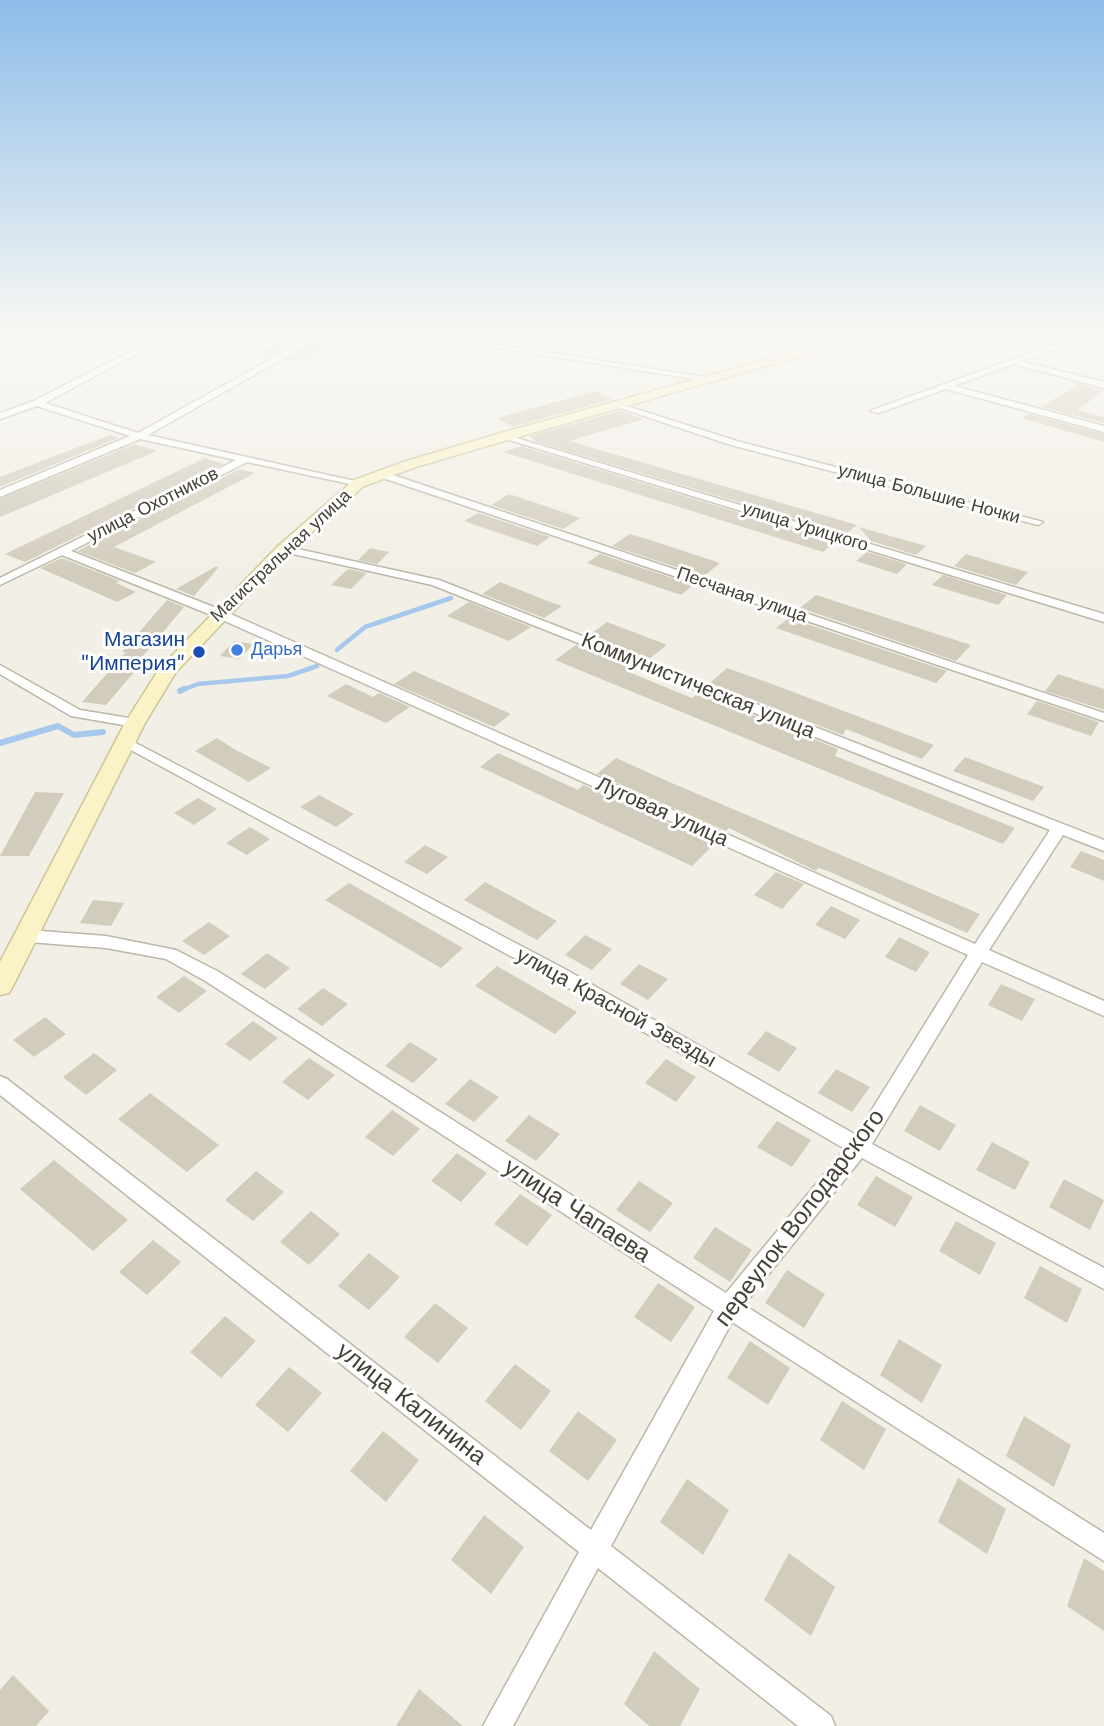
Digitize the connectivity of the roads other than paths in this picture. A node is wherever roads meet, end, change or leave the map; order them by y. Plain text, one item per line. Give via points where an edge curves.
1 (70, 414) edge
2 (179, 414) edge
3 (589, 414) edge
4 (646, 414) edge
5 (1047, 414) edge
6 (1104, 429) edge
7 (139, 436) junction
8 (506, 436) junction
9 (245, 459) junction
10 (381, 474) junction
11 (359, 483) junction
12 (0, 494) edge
13 (1038, 522) dead end
14 (284, 549) junction
15 (61, 551) junction
16 (0, 582) edge
17 (220, 614) junction
18 (1104, 618) edge
19 (0, 669) edge
20 (1104, 717) edge
21 (135, 723) junction
22 (125, 743) junction
23 (1059, 829) junction
24 (1104, 846) edge
25 (28, 936) junction
26 (978, 953) junction
27 (0, 986) edge
28 (1104, 1009) edge
29 (0, 1084) edge
30 (859, 1147) junction
31 (1104, 1279) edge
32 (728, 1308) junction
33 (1104, 1548) edge
34 (596, 1549) junction
35 (498, 1726) edge
36 (821, 1726) edge

1 - 7 street
2 - 7 street
3 - 8 street, Магистральная улица
4 - 13 street, улица Большие Ночки via 734,443
5 - 6 street
7 - 9 street
7 - 12 street
8 - 10 street, Магистральная улица
8 - 18 street, улица Урицкого
9 - 11 street
9 - 15 street, улица Охотников
10 - 11 street, Магистральная улица
10 - 20 street, Песчаная улица
11 - 14 street, Магистральная улица
14 - 17 street, Магистральная улица
14 - 23 street, Коммунистическая улица via 435,582
15 - 16 street, улица Охотников
15 - 17 street, улица Охотников
17 - 21 street, Магистральная улица via 168,669
17 - 26 street, Луговая улица
19 - 21 street via 76,713
21 - 22 street, Магистральная улица
22 - 25 street, Магистральная улица
22 - 30 street, улица Красной Звезды via 557,974
23 - 24 street, Коммунистическая улица
23 - 26 street, переулок Володарского
25 - 27 street, Магистральная улица
25 - 32 street, улица Чапаева via 106,942 170,954
26 - 28 street, Луговая улица
26 - 30 street, переулок Володарского
29 - 34 street, улица Калинина
30 - 31 street, улица Красной Звезды
30 - 32 street, переулок Володарского
32 - 33 street, улица Чапаева
32 - 34 street, переулок Володарского
34 - 35 street, переулок Володарского
34 - 36 street, улица Калинина

